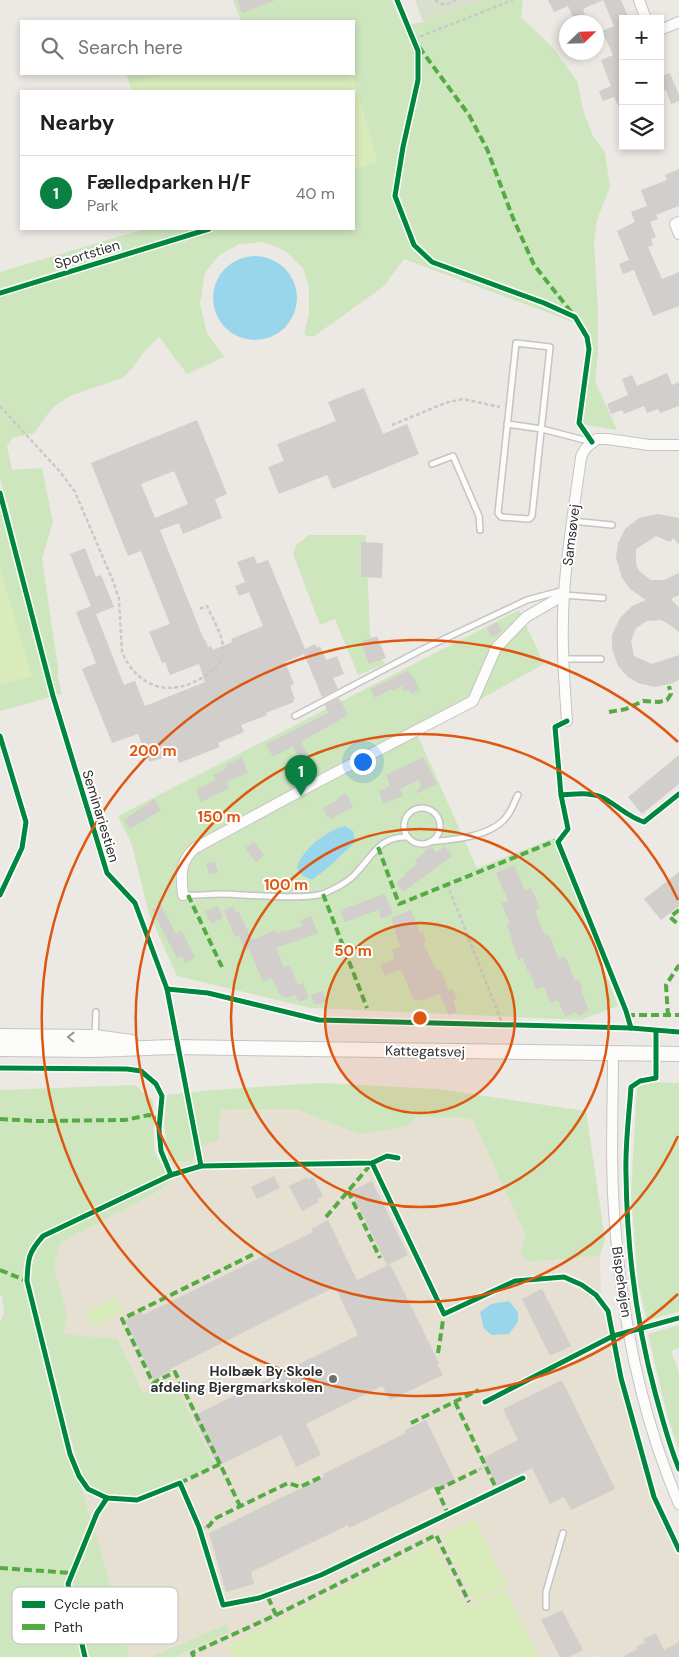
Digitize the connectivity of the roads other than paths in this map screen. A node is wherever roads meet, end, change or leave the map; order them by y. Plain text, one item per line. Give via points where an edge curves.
1 (639, 0) edge
2 (645, 15) edge
3 (679, 22) edge
4 (664, 28) edge
5 (679, 222) edge
6 (679, 234) edge
7 (507, 424) junction
8 (542, 429) junction
9 (592, 442) junction
10 (679, 445) edge
11 (432, 464) dead end
12 (572, 521) junction
13 (612, 525) dead end
14 (480, 530) dead end
15 (564, 593) junction
16 (603, 598) dead end
17 (601, 659) dead end
18 (563, 660) junction
19 (295, 716) dead end
20 (567, 721) dead end
21 (518, 795) dead end
22 (408, 837) junction
23 (429, 842) junction
24 (183, 895) joint
25 (96, 1012) dead end
26 (0, 1036) edge
27 (94, 1044) junction
28 (0, 1050) edge
29 (613, 1053) junction
30 (679, 1054) edge
31 (679, 1504) edge
32 (563, 1533) dead end
33 (546, 1607) dead end

1 - 2 street
3 - 4 street
5 - 6 street via 675,224
7 - 8 lane
7 - 8 lane via 516,343 550,347
7 - 8 lane via 498,513 501,517 529,519 532,516
8 - 9 lane
9 - 10 street via 608,439 649,445
9 - 12 street, Samsøvej via 582,457
11 - 14 lane via 453,456 479,516
12 - 13 lane
12 - 15 street, Samsøvej
15 - 16 lane
15 - 18 street, Samsøvej
15 - 19 lane via 520,604 423,649
15 - 24 street via 526,617 496,648 473,701 194,848 184,861 181,872
17 - 18 lane
18 - 20 street, Samsøvej
21 - 23 lane via 509,814 495,826 468,837
22 - 23 lane via 418,843
22 - 23 lane via 405,820 413,810 425,808 435,814 439,824 437,835
22 - 24 lane via 393,838 378,847 349,880 323,894
25 - 27 lane
27 -> 26 street, Kattegatsvej
27 - 28 street, Kattegatsvej
27 - 29 street, Kattegatsvej via 172,1048
29 - 30 street, Kattegatsvej
29 - 31 street, Bispehøjen via 615,1224 629,1332 654,1439
32 - 33 lane via 546,1592

